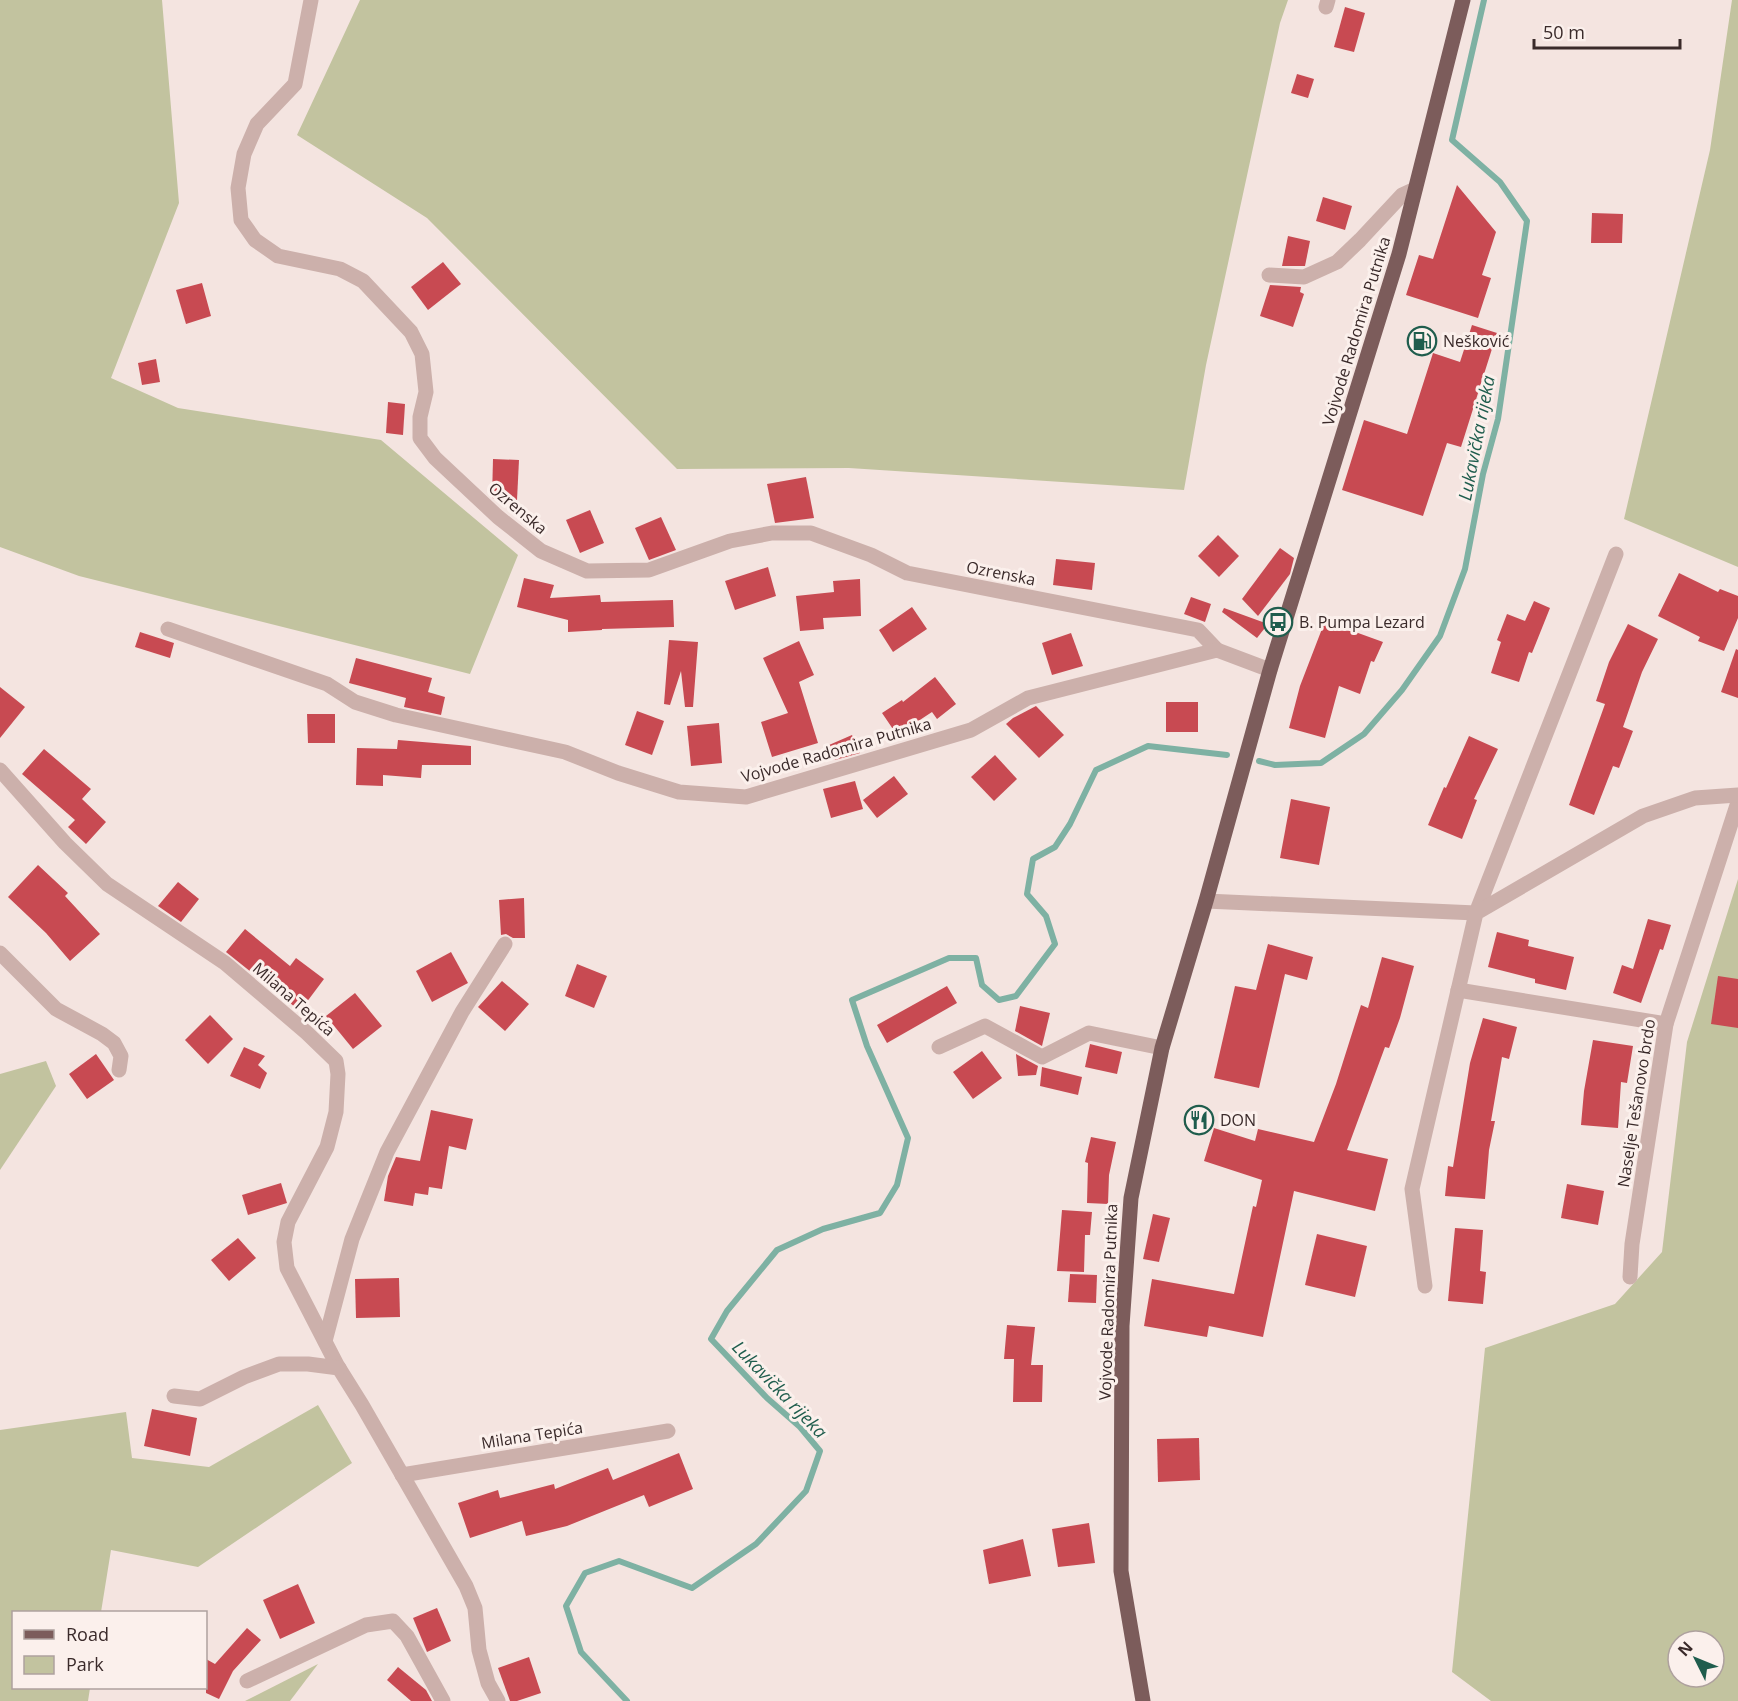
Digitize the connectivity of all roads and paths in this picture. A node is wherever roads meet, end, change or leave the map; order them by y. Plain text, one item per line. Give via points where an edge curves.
1 (311, 0) edge
2 (1463, 0) edge
3 (1415, 189) junction
4 (1269, 275) dead end
5 (1616, 554) dead end
6 (168, 629) dead end
7 (1217, 650) junction
8 (1270, 670) junction
9 (0, 770) edge
10 (1738, 795) edge
11 (1738, 802) edge
12 (1206, 900) junction
13 (1476, 913) junction
14 (505, 944) dead end
15 (0, 953) edge
16 (1458, 990) junction
17 (1666, 1024) junction
18 (939, 1047) dead end
19 (1162, 1047) junction
20 (119, 1070) dead end
21 (1630, 1277) dead end
22 (1425, 1286) dead end
23 (325, 1341) junction
24 (339, 1368) junction
25 (174, 1396) dead end
26 (668, 1431) dead end
27 (402, 1475) junction
28 (247, 1681) dead end
29 (443, 1701) edge
30 (498, 1701) edge
31 (1143, 1701) edge

1 - 7 street, Ozrenska via 295,84 257,124 244,154 238,188 242,220 255,240 278,256 340,269 363,281 411,332 422,354 426,392 420,438 435,458 498,517 541,551 586,571 649,570 730,541 772,533 812,533 907,573 1198,630
2 - 3 main road, Vojvode Radomira Putnika
3 - 4 street via 1402,195 1338,262 1304,277
3 - 8 main road, Vojvode Radomira Putnika via 1399,254
5 - 13 street
6 - 7 street, Vojvode Radomira Putnika via 327,684 355,702 396,715 565,752 680,792 746,797 970,730 1028,698
7 - 8 street
8 - 12 main road, Vojvode Radomira Putnika
9 - 23 street, Milana Tepića via 107,884 225,963 336,1061 336,1112 327,1147 288,1222 284,1242 287,1268
10 - 13 street via 1695,798 1642,816
11 - 17 street, Naselje Tešanovo brdo
12 - 13 street
12 - 19 main road, Vojvode Radomira Putnika
13 - 16 street
14 - 23 street via 462,1012 387,1152 352,1239
15 - 20 street via 56,1009 114,1043 121,1056
16 - 17 street
16 - 22 street via 1412,1189
17 - 21 street, Naselje Tešanovo brdo
18 - 19 street via 985,1026 1042,1057 1089,1033
19 - 31 main road, Vojvode Radomira Putnika via 1131,1198 1122,1326 1121,1571
23 - 24 street, Milana Tepića
24 - 25 street via 279,1364 200,1399
24 - 27 street, Milana Tepića
26 - 27 street, Milana Tepića
27 - 30 street, Milana Tepića via 471,1597 479,1650 488,1683
28 - 29 street via 366,1625 393,1621 407,1636

